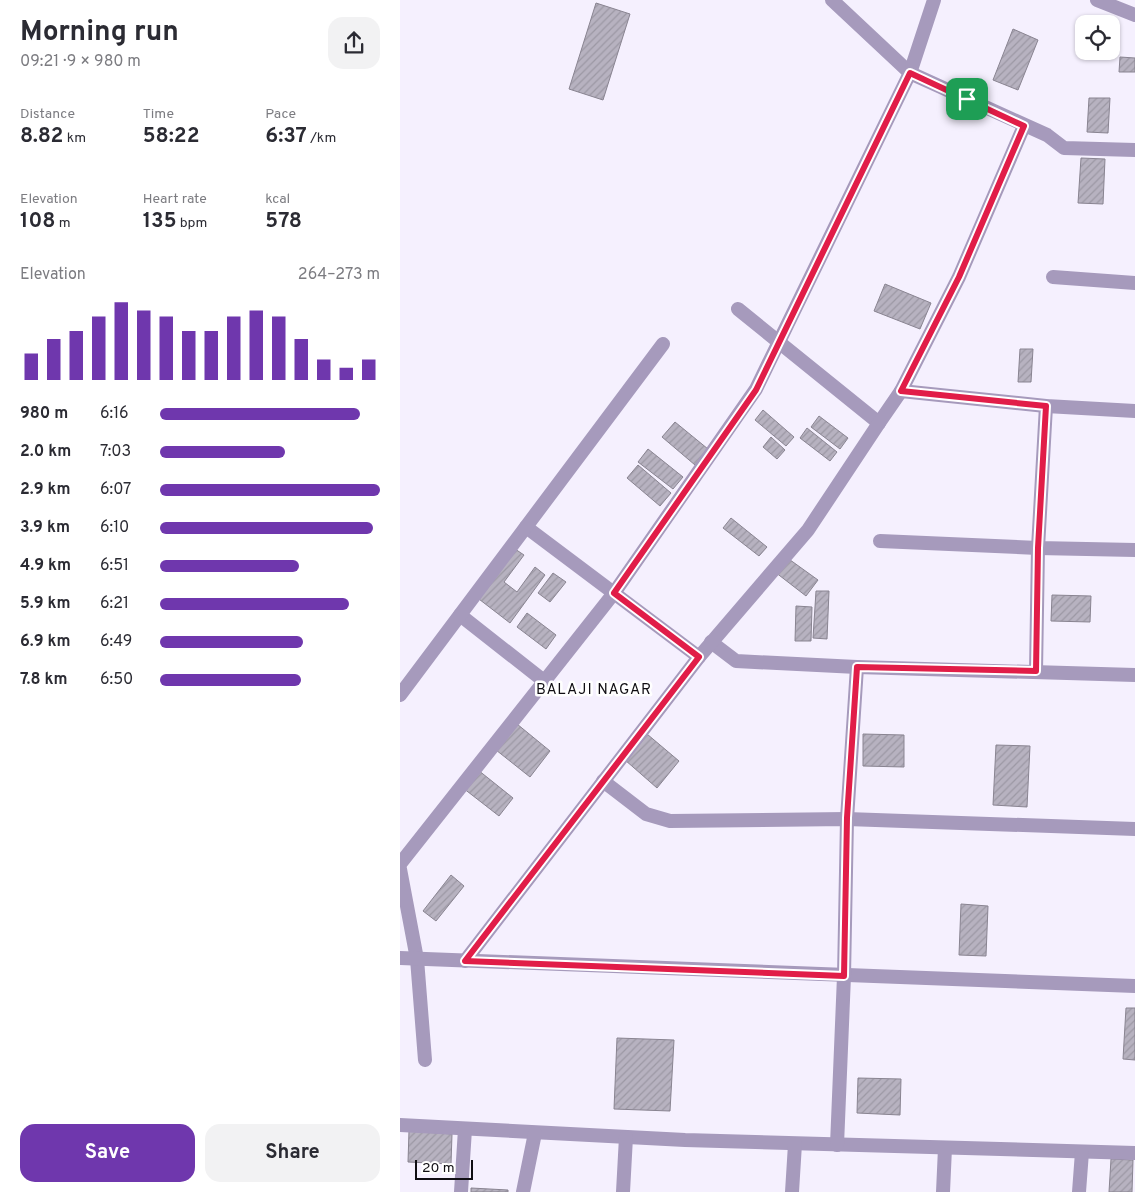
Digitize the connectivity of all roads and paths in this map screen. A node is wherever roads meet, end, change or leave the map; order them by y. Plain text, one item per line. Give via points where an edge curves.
1 (832, 0) edge
2 (934, 0) edge
3 (1097, 0) edge
4 (1135, 15) edge
5 (910, 73) junction
6 (1024, 126) junction
7 (1135, 150) edge
8 (1053, 276) dead end
9 (1135, 283) edge
10 (738, 309) dead end
11 (779, 342) junction
12 (663, 344) dead end
13 (901, 391) junction
14 (1046, 406) junction
15 (1135, 412) edge
16 (879, 423) junction
17 (526, 528) junction
18 (880, 541) dead end
19 (1038, 548) junction
20 (1135, 550) edge
21 (614, 593) junction
22 (460, 615) junction
23 (711, 642) junction
24 (699, 657) junction
25 (857, 667) junction
26 (1036, 671) junction
27 (1135, 675) edge
28 (544, 681) junction
29 (400, 695) edge
30 (603, 781) junction
31 (847, 818) junction
32 (1135, 829) edge
33 (400, 864) edge
34 (400, 869) edge
35 (400, 958) edge
36 (417, 959) junction
37 (465, 961) junction
38 (844, 976) junction
39 (1135, 986) edge
40 (426, 1060) dead end
41 (400, 1126) edge
42 (465, 1129) junction
43 (535, 1133) junction
44 (626, 1138) junction
45 (795, 1144) junction
46 (837, 1145) junction
47 (945, 1148) junction
48 (1082, 1152) junction
49 (1135, 1154) edge
50 (461, 1192) edge
51 (523, 1192) edge
52 (623, 1192) edge
53 (792, 1192) edge
54 (943, 1192) edge
55 (1080, 1192) edge

1 - 5 street
2 - 5 street
3 - 4 street
5 - 6 street
5 - 11 street
6 - 7 street via 1047,134 1064,148
6 - 13 street via 959,277
8 - 9 street
10 - 11 street
11 - 16 street
11 - 21 street via 756,390
12 - 17 street
13 - 14 street
13 - 16 street
14 - 15 street
14 - 19 street
16 - 23 street via 808,530
17 - 21 street
17 - 22 street
18 - 19 street
19 - 20 street
19 - 26 street
21 - 24 street
21 - 28 street
22 - 28 street
22 - 29 street
23 - 24 street
23 - 25 street via 736,661
24 - 30 street
25 - 26 street
25 - 31 street
26 - 27 street
28 - 33 street
30 - 31 street via 646,814 670,821
30 - 37 street
31 - 32 street
31 - 38 street
34 - 36 street
35 - 36 street
36 - 37 street
36 - 40 street
37 - 38 street
38 - 39 street
38 - 46 street
41 - 42 street
42 - 43 street
42 - 50 street
43 - 44 street
43 - 51 street
44 - 45 street
44 - 52 street
45 - 46 street
45 - 53 street
46 - 47 street
47 - 48 street
47 - 54 street
48 - 49 street
48 - 55 street

